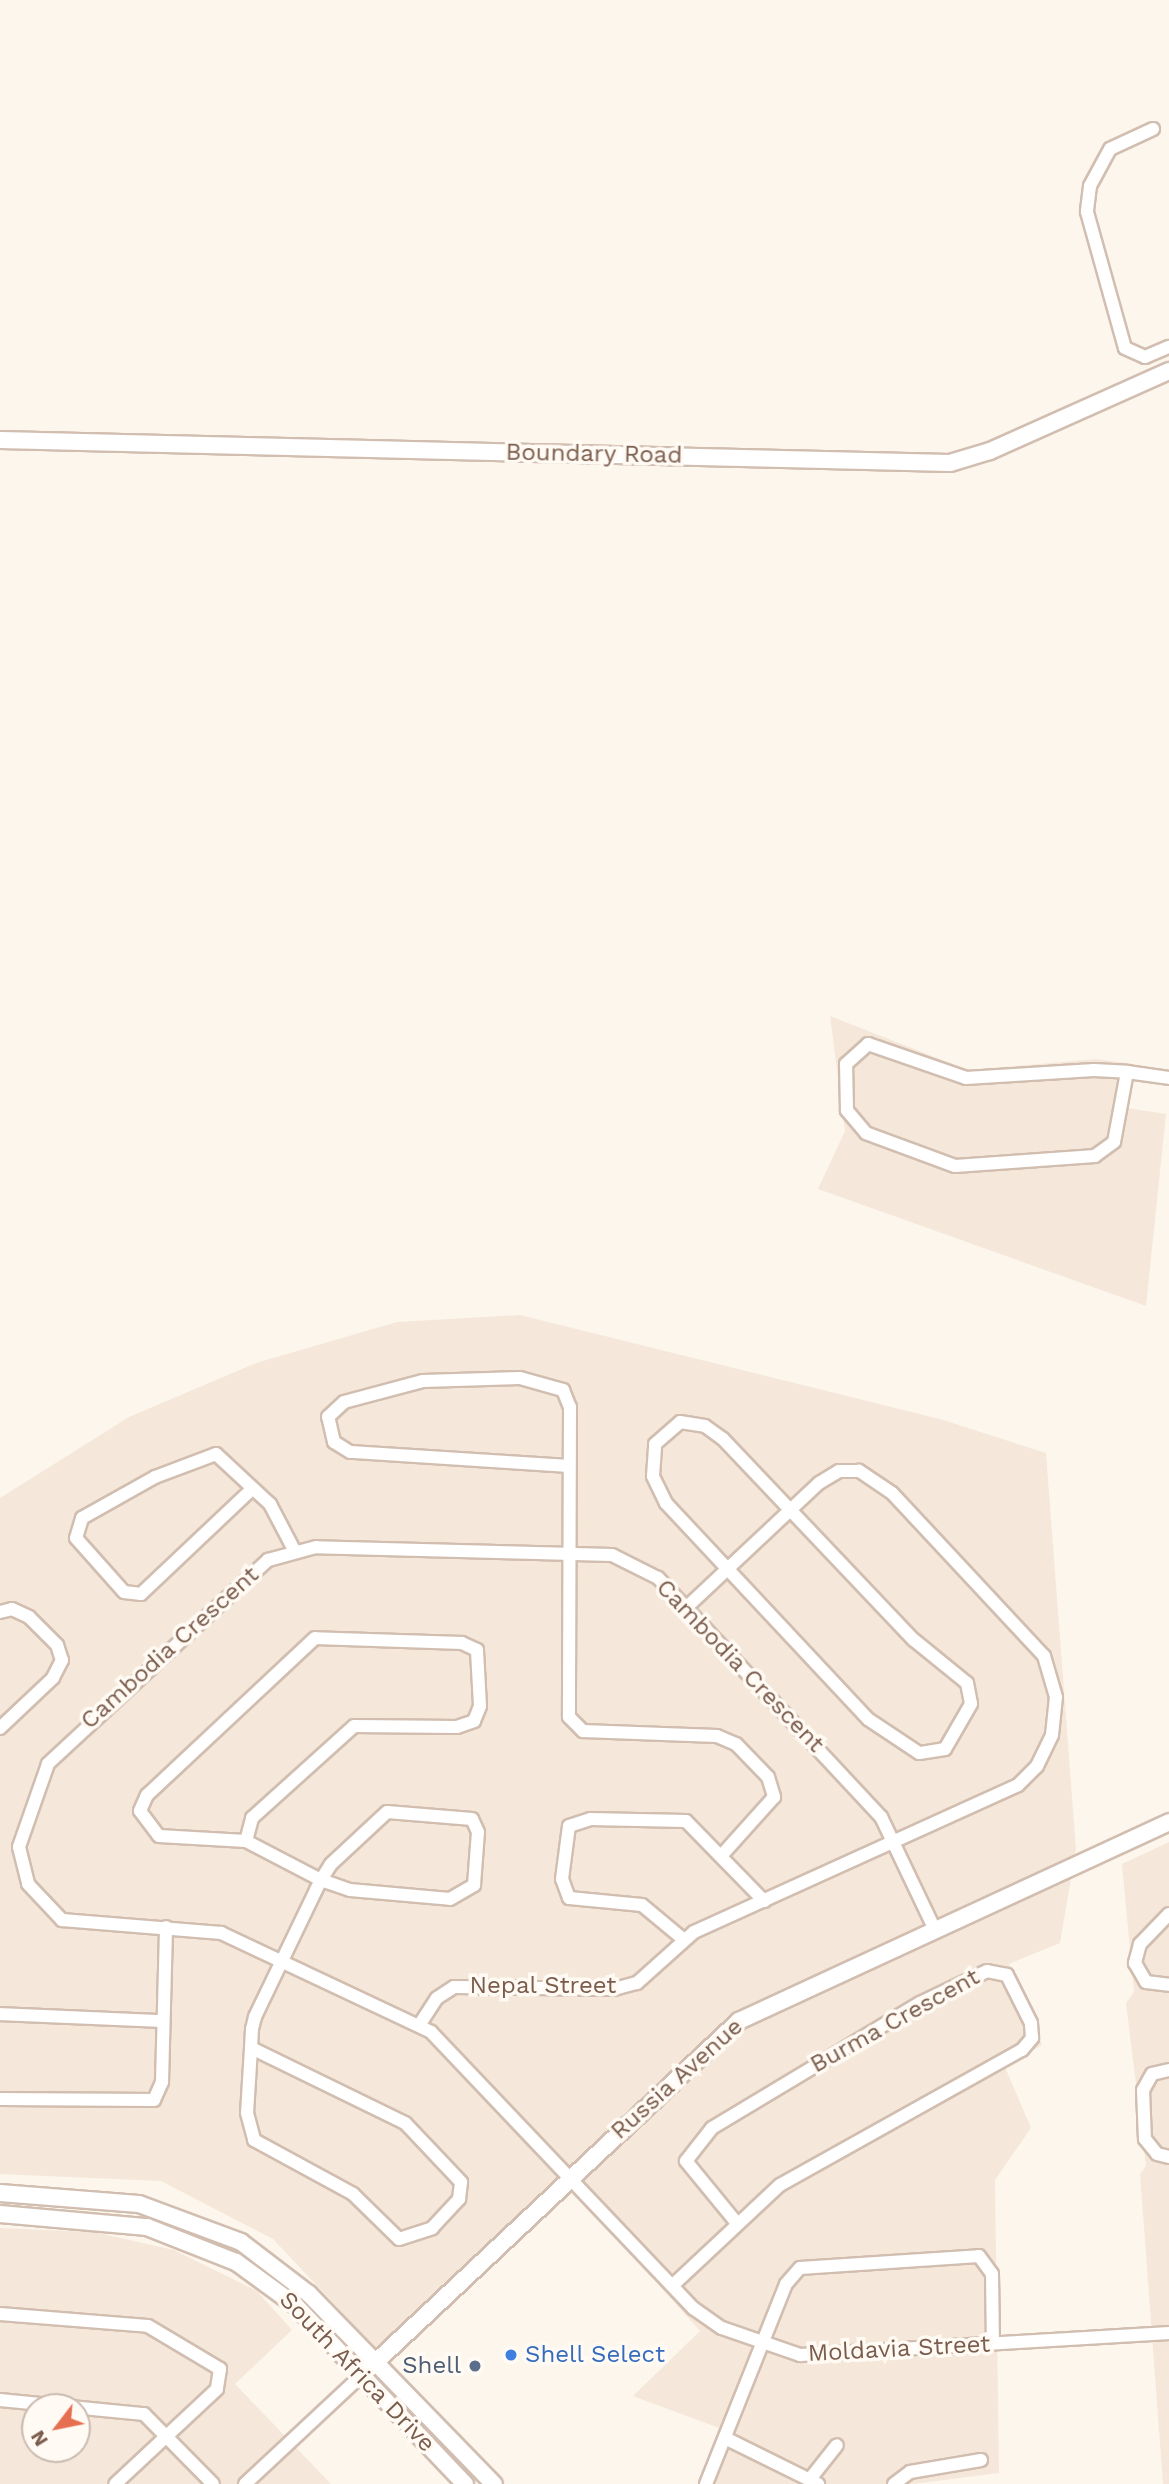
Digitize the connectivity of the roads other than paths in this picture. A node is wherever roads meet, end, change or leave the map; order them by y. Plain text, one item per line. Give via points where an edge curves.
1 (1153, 129) dead end
2 (1169, 347) edge
3 (1169, 371) edge
4 (0, 440) edge
5 (1127, 1072) junction
6 (1169, 1078) edge
7 (569, 1466) junction
8 (252, 1489) junction
9 (790, 1510) junction
10 (294, 1550) junction
11 (569, 1554) junction
12 (727, 1569) junction
13 (687, 1607) junction
14 (0, 1612) edge
15 (0, 1728) edge
16 (1169, 1822) edge
17 (246, 1841) junction
18 (897, 1841) junction
19 (722, 1855) junction
20 (321, 1880) junction
21 (764, 1901) junction
22 (1169, 1914) edge
23 (166, 1927) junction
24 (934, 1930) junction
25 (683, 1939) junction
26 (284, 1960) junction
27 (1169, 1985) edge
28 (0, 2014) edge
29 (163, 2021) junction
30 (420, 2024) junction
31 (251, 2048) junction
32 (1169, 2070) edge
33 (0, 2099) edge
34 (1169, 2157) edge
35 (571, 2177) junction
36 (0, 2193) edge
37 (0, 2214) edge
38 (737, 2222) junction
39 (673, 2285) junction
40 (0, 2314) edge
41 (1169, 2333) edge
42 (993, 2343) junction
43 (761, 2344) junction
44 (377, 2361) junction
45 (362, 2375) junction
46 (0, 2400) edge
47 (169, 2436) junction
48 (724, 2438) junction
49 (837, 2445) dead end
50 (981, 2460) dead end
51 (814, 2481) edge
52 (115, 2484) edge
53 (213, 2484) edge
54 (245, 2484) edge
55 (465, 2484) edge
56 (494, 2484) edge
57 (706, 2484) edge
58 (894, 2484) edge

1 - 2 street via 1110,149 1090,186 1087,212 1125,348 1145,358
3 - 4 street, Boundary Road via 990,452 950,463
5 - 5 street via 1116,1135 1106,1152 955,1166 855,1126 847,1110 846,1064 865,1045 972,1078
5 - 6 street
7 - 7 street via 569,1401 560,1387 543,1382 412,1383 344,1402 328,1417 334,1442 350,1452
7 - 11 street
8 - 8 street via 230,1461 210,1454 82,1518 76,1538 124,1592 141,1594
8 - 10 street via 279,1516
9 - 12 street, Nepal Street
9 - 12 street via 711,1430 691,1422 666,1429 655,1444 656,1487
9 - 12 street via 914,1640 971,1688 971,1704 945,1749 924,1755 884,1734
9 - 18 street, Nepal Street via 839,1471 872,1477 1037,1647 1053,1676 1052,1735 1031,1774 1002,1794
10 - 11 street, Cambodia Crescent
10 - 23 street, Cambodia Crescent via 243,1578 71,1739 44,1771 24,1820 23,1873 54,1914 76,1925
11 - 13 street, Cambodia Crescent via 632,1560
11 - 19 street via 567,1702 574,1726 592,1732 722,1737 771,1781 774,1797 767,1811
12 - 13 street, Nepal Street
13 - 18 street, Cambodia Crescent via 873,1807
14 - 15 street via 12,1609 29,1618 57,1645 62,1660 53,1678
16 - 24 street, Russia Avenue
17 - 17 street via 159,1836 142,1821 141,1803 308,1642 462,1643 477,1650 481,1706 474,1721 457,1727 354,1726 252,1818
17 - 20 street
18 - 21 street, Nepal Street
18 - 24 street, Cambodia Crescent
19 - 21 street
19 - 25 street via 698,1829 678,1820 581,1819 565,1830 562,1879 569,1898 642,1905
20 - 20 street via 343,1850 387,1812 463,1816 477,1828 474,1885 460,1898 378,1897
20 - 26 street
21 - 25 street, Nepal Street
22 - 27 street via 1140,1944 1135,1963 1146,1982
23 - 26 street, Cambodia Crescent via 221,1933
23 - 29 street
24 - 35 street, Russia Avenue via 739,2021
25 - 30 street, Nepal Street via 623,1988 454,1987 437,1998
26 - 30 street, Cambodia Crescent
26 - 31 street via 255,2017
28 - 29 street
29 - 33 street via 160,2091 150,2103
30 - 35 street, Cambodia Crescent
31 - 31 street via 405,2123 461,2182 459,2199 432,2228 404,2241 353,2194 259,2144 248,2132
32 - 34 street via 1152,2074 1143,2090 1145,2139 1157,2154
35 - 39 street, Moldavia Street
35 - 44 street, Russia Avenue
36 - 44 street, South Africa Drive via 112,2199 214,2228 286,2273
37 - 45 street, South Africa Drive via 116,2221 207,2248 282,2294
38 - 38 street, Burma Crescent via 791,2178 1022,2050 1032,2038 1031,2023 1007,1975 986,1970 920,2003 712,2128 688,2153 687,2166
38 - 39 street, Burma Crescent
39 - 43 street, Moldavia Street via 709,2322
40 - 47 street via 140,2324 213,2361 221,2384
41 - 42 street, Moldavia Street
42 - 43 street, Moldavia Street via 800,2355
42 - 43 street via 992,2274 987,2262 973,2255 800,2267 790,2276
43 - 48 street
44 - 45 street, Russia Avenue
44 - 56 street, South Africa Drive
45 - 54 street
45 - 55 street, South Africa Drive
46 - 47 street via 134,2411
47 - 52 street
47 - 53 street
48 - 51 street
48 - 57 street
49 - 51 street
50 - 58 street via 909,2472

